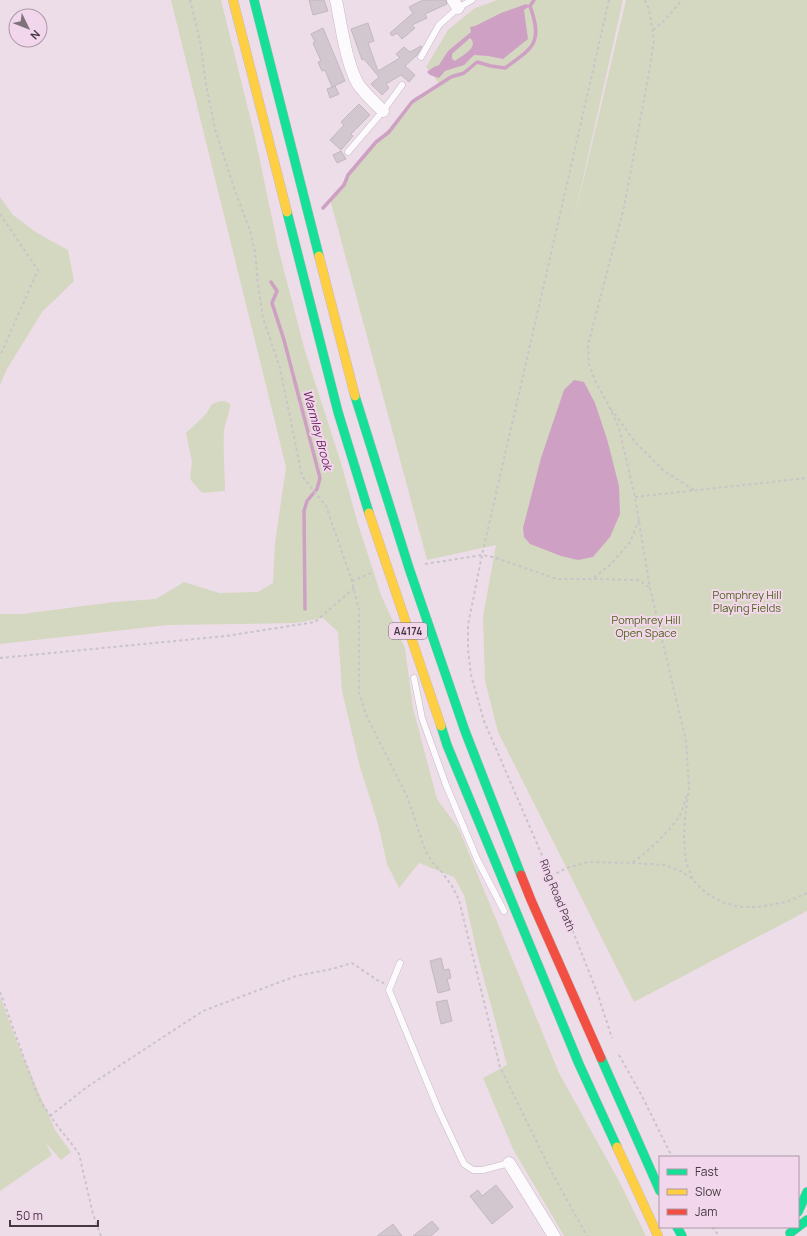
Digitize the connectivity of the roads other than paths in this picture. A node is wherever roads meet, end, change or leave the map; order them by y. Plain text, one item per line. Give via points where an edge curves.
1 (233, 0) edge
2 (254, 0) edge
3 (336, 0) edge
4 (472, 0) edge
5 (456, 4) edge
6 (420, 57) dead end
7 (402, 85) dead end
8 (384, 111) junction
9 (348, 152) dead end
10 (411, 639) junction
11 (411, 659) dead end
12 (412, 674) dead end
13 (525, 933) junction
14 (400, 963) dead end
15 (509, 1163) joint
16 (659, 1189) edge
17 (807, 1192) edge
18 (799, 1210) edge
19 (554, 1236) edge
20 (658, 1236) edge

1 - 10 main road, A4174 via 338,412 378,543
2 - 16 main road, A4174 via 358,408 409,568 465,731 531,900
3 - 8 street via 350,68 370,98
4 - 5 lane
5 - 6 lane via 439,25
7 - 8 lane
8 - 9 lane
10 - 11 lane
10 - 13 main road, A4174 via 447,745
12 - 13 lane via 422,718 477,859 509,918
13 - 20 main road, A4174 via 579,1064
14 - 15 lane via 389,990 464,1164 473,1170 483,1170
15 - 19 street
17 - 18 main road

